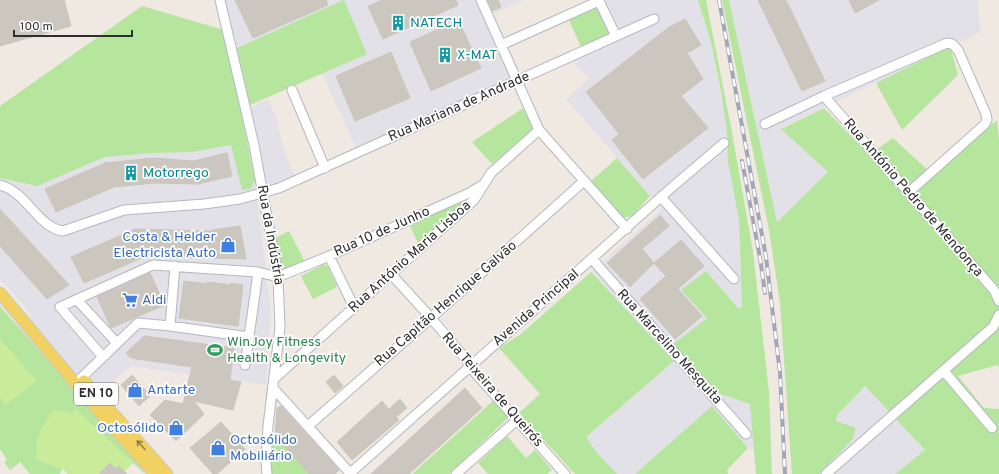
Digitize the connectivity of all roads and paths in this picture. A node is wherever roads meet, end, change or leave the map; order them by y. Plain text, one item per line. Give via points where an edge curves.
1 (220, 0) edge
2 (481, 0) edge
3 (654, 19) dead end
4 (616, 36) junction
5 (501, 45) junction
6 (517, 81) junction
7 (292, 90) dead end
8 (824, 96) junction
9 (765, 124) dead end
10 (540, 130) junction
11 (724, 143) dead end
12 (325, 168) junction
13 (584, 181) junction
14 (484, 184) junction
15 (0, 185) edge
16 (262, 192) junction
17 (909, 192) junction
18 (661, 197) junction
19 (626, 229) junction
20 (329, 256) junction
21 (592, 259) junction
22 (175, 266) junction
23 (258, 272) junction
24 (391, 274) junction
25 (278, 277) junction
26 (734, 280) dead end
27 (0, 293) edge
28 (77, 300) junction
29 (999, 301) edge
30 (354, 307) junction
31 (999, 315) edge
32 (22, 318) junction
33 (431, 318) junction
34 (170, 326) junction
35 (249, 337) junction
36 (117, 343) junction
37 (103, 357) junction
38 (245, 365) dead end
39 (470, 367) junction
40 (944, 371) junction
41 (81, 378) junction
42 (273, 384) junction
43 (517, 420) junction
44 (308, 426) junction
45 (992, 428) dead end
46 (746, 434) dead end
47 (561, 472) edge
48 (350, 473) edge
49 (155, 474) edge
50 (167, 474) edge
51 (267, 474) edge
52 (456, 474) edge
53 (826, 474) edge

1 - 16 street, Rua da Indústria via 254,145
2 - 5 street
3 - 4 street, Rua Mariana de Andrade
4 - 5 street via 599,1
4 - 6 street, Rua Mariana de Andrade
5 - 6 street
6 - 10 street
6 - 12 street, Rua Mariana de Andrade
7 - 12 street
8 - 9 street
8 - 17 street, Rua António Pedro de Mendonça
8 - 17 street via 947,43 957,47 987,120
10 - 13 street
10 - 14 street, Rua António Maria Lisboa via 491,173
11 - 18 street, Avenida Principal
12 - 16 street, Rua Mariana de Andrade via 279,188
13 - 19 street
13 - 33 street, Rua Capitão Henrique Galvão
14 - 20 street, Rua 10 de Junho
14 - 24 street, Rua António Maria Lisboa via 474,200
15 - 16 street, Rua Mariana de Andrade via 14,190 47,225 63,231 124,210 204,204 240,199
16 - 25 street, Rua da Indústria
17 - 29 street, Rua António Pedro de Mendonça via 994,290
18 - 19 street, Avenida Principal
18 - 26 street
19 - 21 street, Avenida Principal
20 - 25 street, Rua 10 de Junho
20 - 30 street
21 - 39 street, Avenida Principal
21 - 46 street, Rua Marcelino Mesquita
22 - 23 street
22 - 28 street via 153,265
22 - 34 street
23 - 25 street
23 - 35 street
24 - 30 street, Rua António Maria Lisboa
24 - 33 street, Rua Teixeira de Queirós
25 - 42 street, Rua da Indústria via 280,327
27 - 32 main road, EN 10
28 - 36 street
28 - 37 street via 60,307
30 - 42 street, Rua António Maria Lisboa
31 - 40 street via 993,327
32 - 41 main road, EN 10
32 - 49 main road, EN 10 via 102,415
33 - 39 street, Rua Teixeira de Queirós
33 - 44 street, Rua Capitão Henrique Galvão
34 - 35 street
34 - 36 street via 138,323
35 - 38 street
36 - 37 street
37 - 41 street
39 - 43 street, Rua Teixeira de Queirós
39 - 48 street, Avenida Principal
40 - 45 street
40 - 53 street
50 -> 41 main road, EN 10
42 - 44 street
42 - 51 street, Rua da Indústria via 268,426
43 - 47 street, Rua Teixeira de Queirós
43 - 52 street
44 - 48 street

